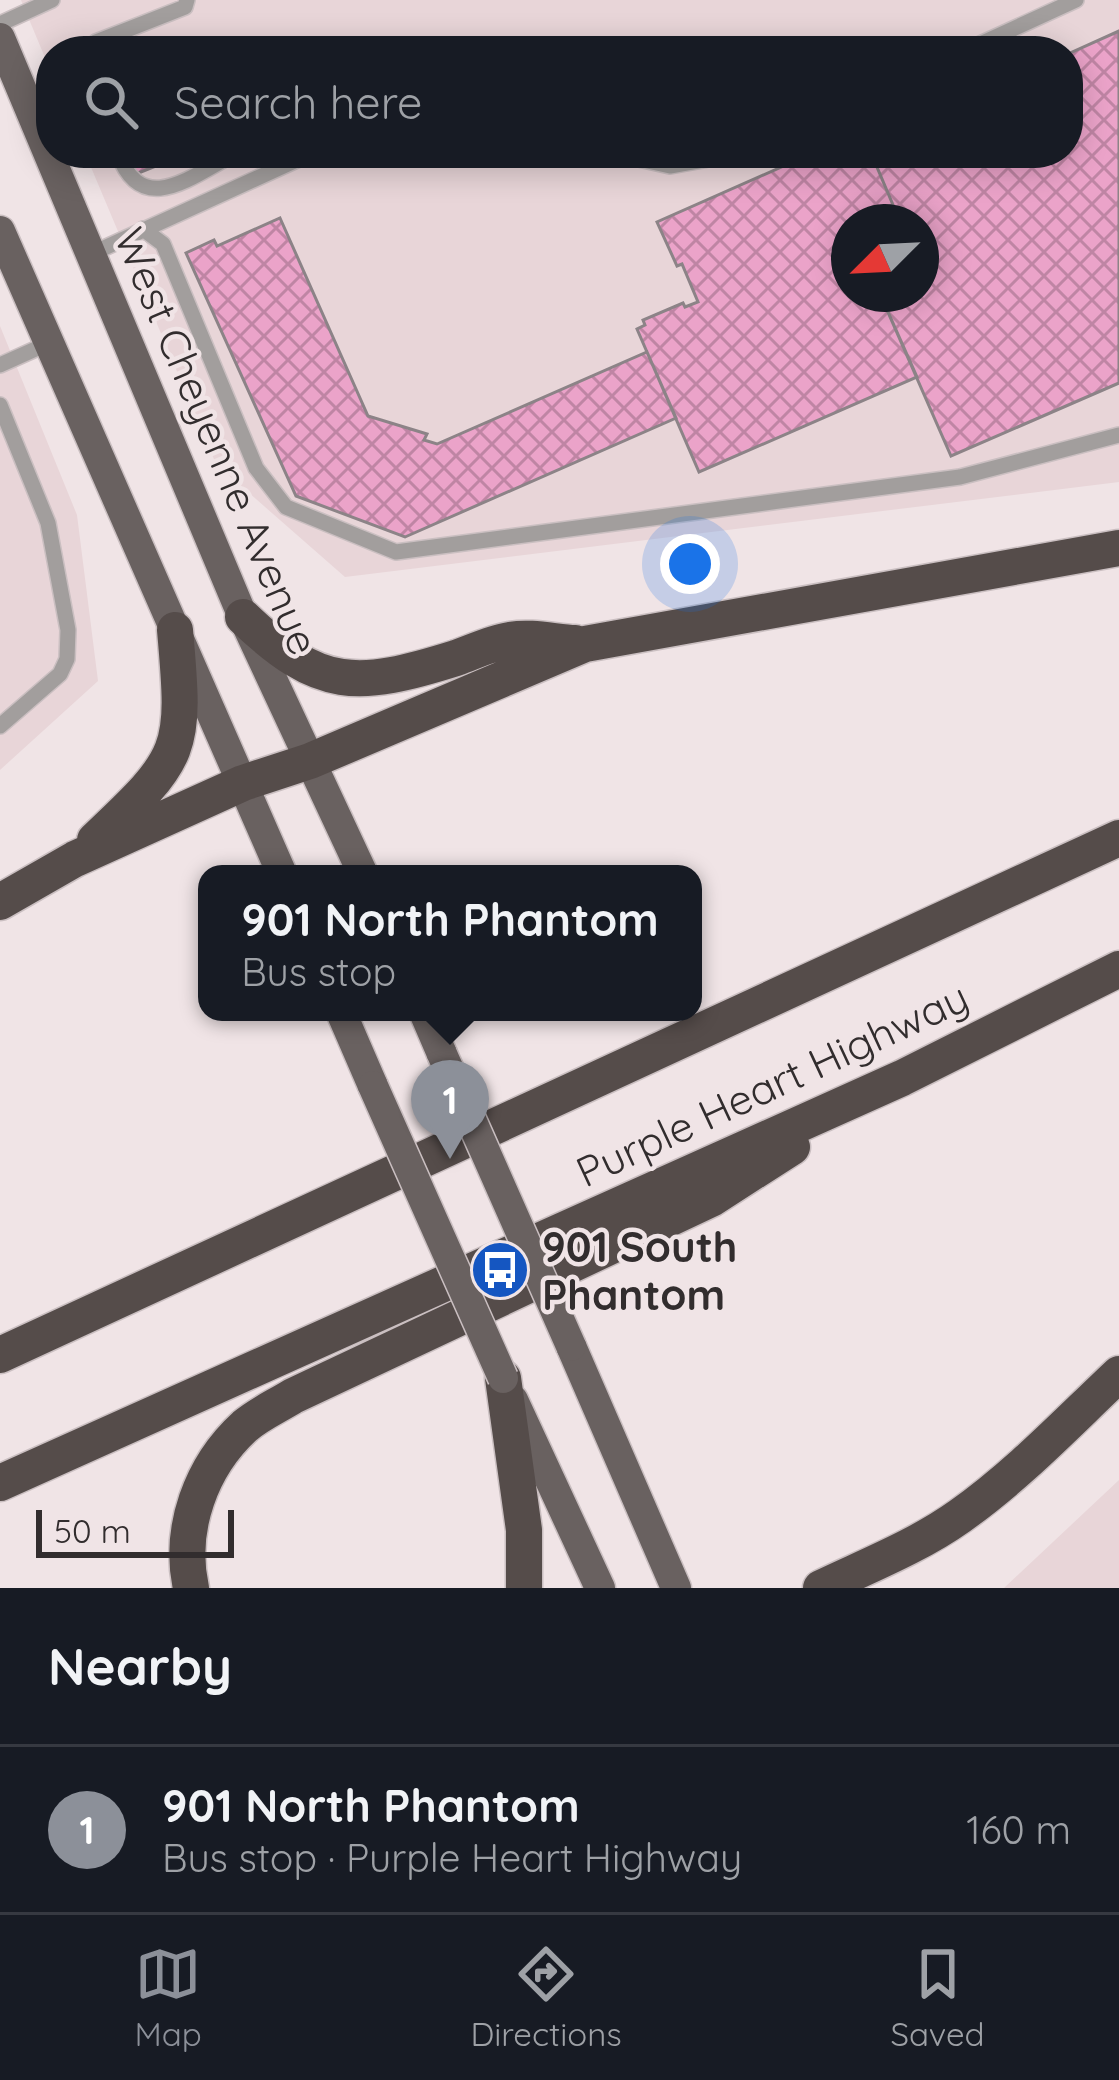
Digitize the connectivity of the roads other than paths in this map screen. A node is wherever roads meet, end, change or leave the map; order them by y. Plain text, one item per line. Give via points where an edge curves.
1 (52, 0) edge
2 (188, 0) edge
3 (1076, 0) edge
4 (0, 24) edge
5 (112, 36) edge
6 (997, 36) edge
7 (0, 38) edge
8 (36, 123) edge
9 (55, 168) edge
10 (123, 168) edge
11 (206, 168) edge
12 (279, 168) edge
13 (143, 229) junction
14 (0, 231) edge
15 (91, 254) junction
16 (8, 272) edge
17 (49, 343) junction
18 (0, 365) edge
19 (0, 405) edge
20 (1119, 435) edge
21 (1119, 548) edge
22 (243, 617) junction
23 (175, 630) junction
24 (585, 644) junction
25 (0, 726) edge
26 (310, 761) junction
27 (243, 783) junction
28 (1119, 838) edge
29 (75, 859) junction
30 (278, 865) edge
31 (359, 865) edge
32 (0, 902) edge
33 (1119, 969) edge
34 (345, 1021) edge
35 (428, 1021) edge
36 (902, 1078) junction
37 (0, 1355) edge
38 (1119, 1374) edge
39 (502, 1378) junction
40 (0, 1483) edge
41 (895, 1553) junction
42 (191, 1588) edge
43 (524, 1588) edge
44 (600, 1588) edge
45 (676, 1588) edge
46 (820, 1588) edge
47 (857, 1588) edge

1 - 4 lane
2 - 5 lane
3 - 6 lane
7 - 8 main road, West Cheyenne Avenue
9 - 15 main road, West Cheyenne Avenue
10 - 11 lane via 153,190
12 - 13 lane
13 - 15 lane
13 - 20 lane via 163,244 256,468 286,507 396,551 960,477
14 - 16 main road
15 - 22 main road, West Cheyenne Avenue
16 - 17 main road
17 - 18 lane
17 - 23 main road
19 - 25 lane via 48,523 68,659
21 - 24 highway
22 - 24 highway via 312,670 349,680 394,677 512,639
22 - 26 main road, West Cheyenne Avenue
23 - 27 main road
23 - 29 highway via 182,717 174,750 156,781
24 - 26 highway
26 - 27 highway
26 - 31 main road, West Cheyenne Avenue
27 - 29 highway
27 - 30 main road
28 - 37 highway, Purple Heart Highway
29 - 32 highway
33 - 36 highway, Purple Heart Highway
34 - 39 main road, bridge
35 - 45 main road, bridge
36 - 40 highway, Purple Heart Highway
36 - 42 highway via 711,1199 248,1424 214,1460 198,1493
38 - 41 highway via 959,1516
39 - 43 highway via 524,1530
39 - 44 main road
41 - 46 highway
41 - 47 highway

